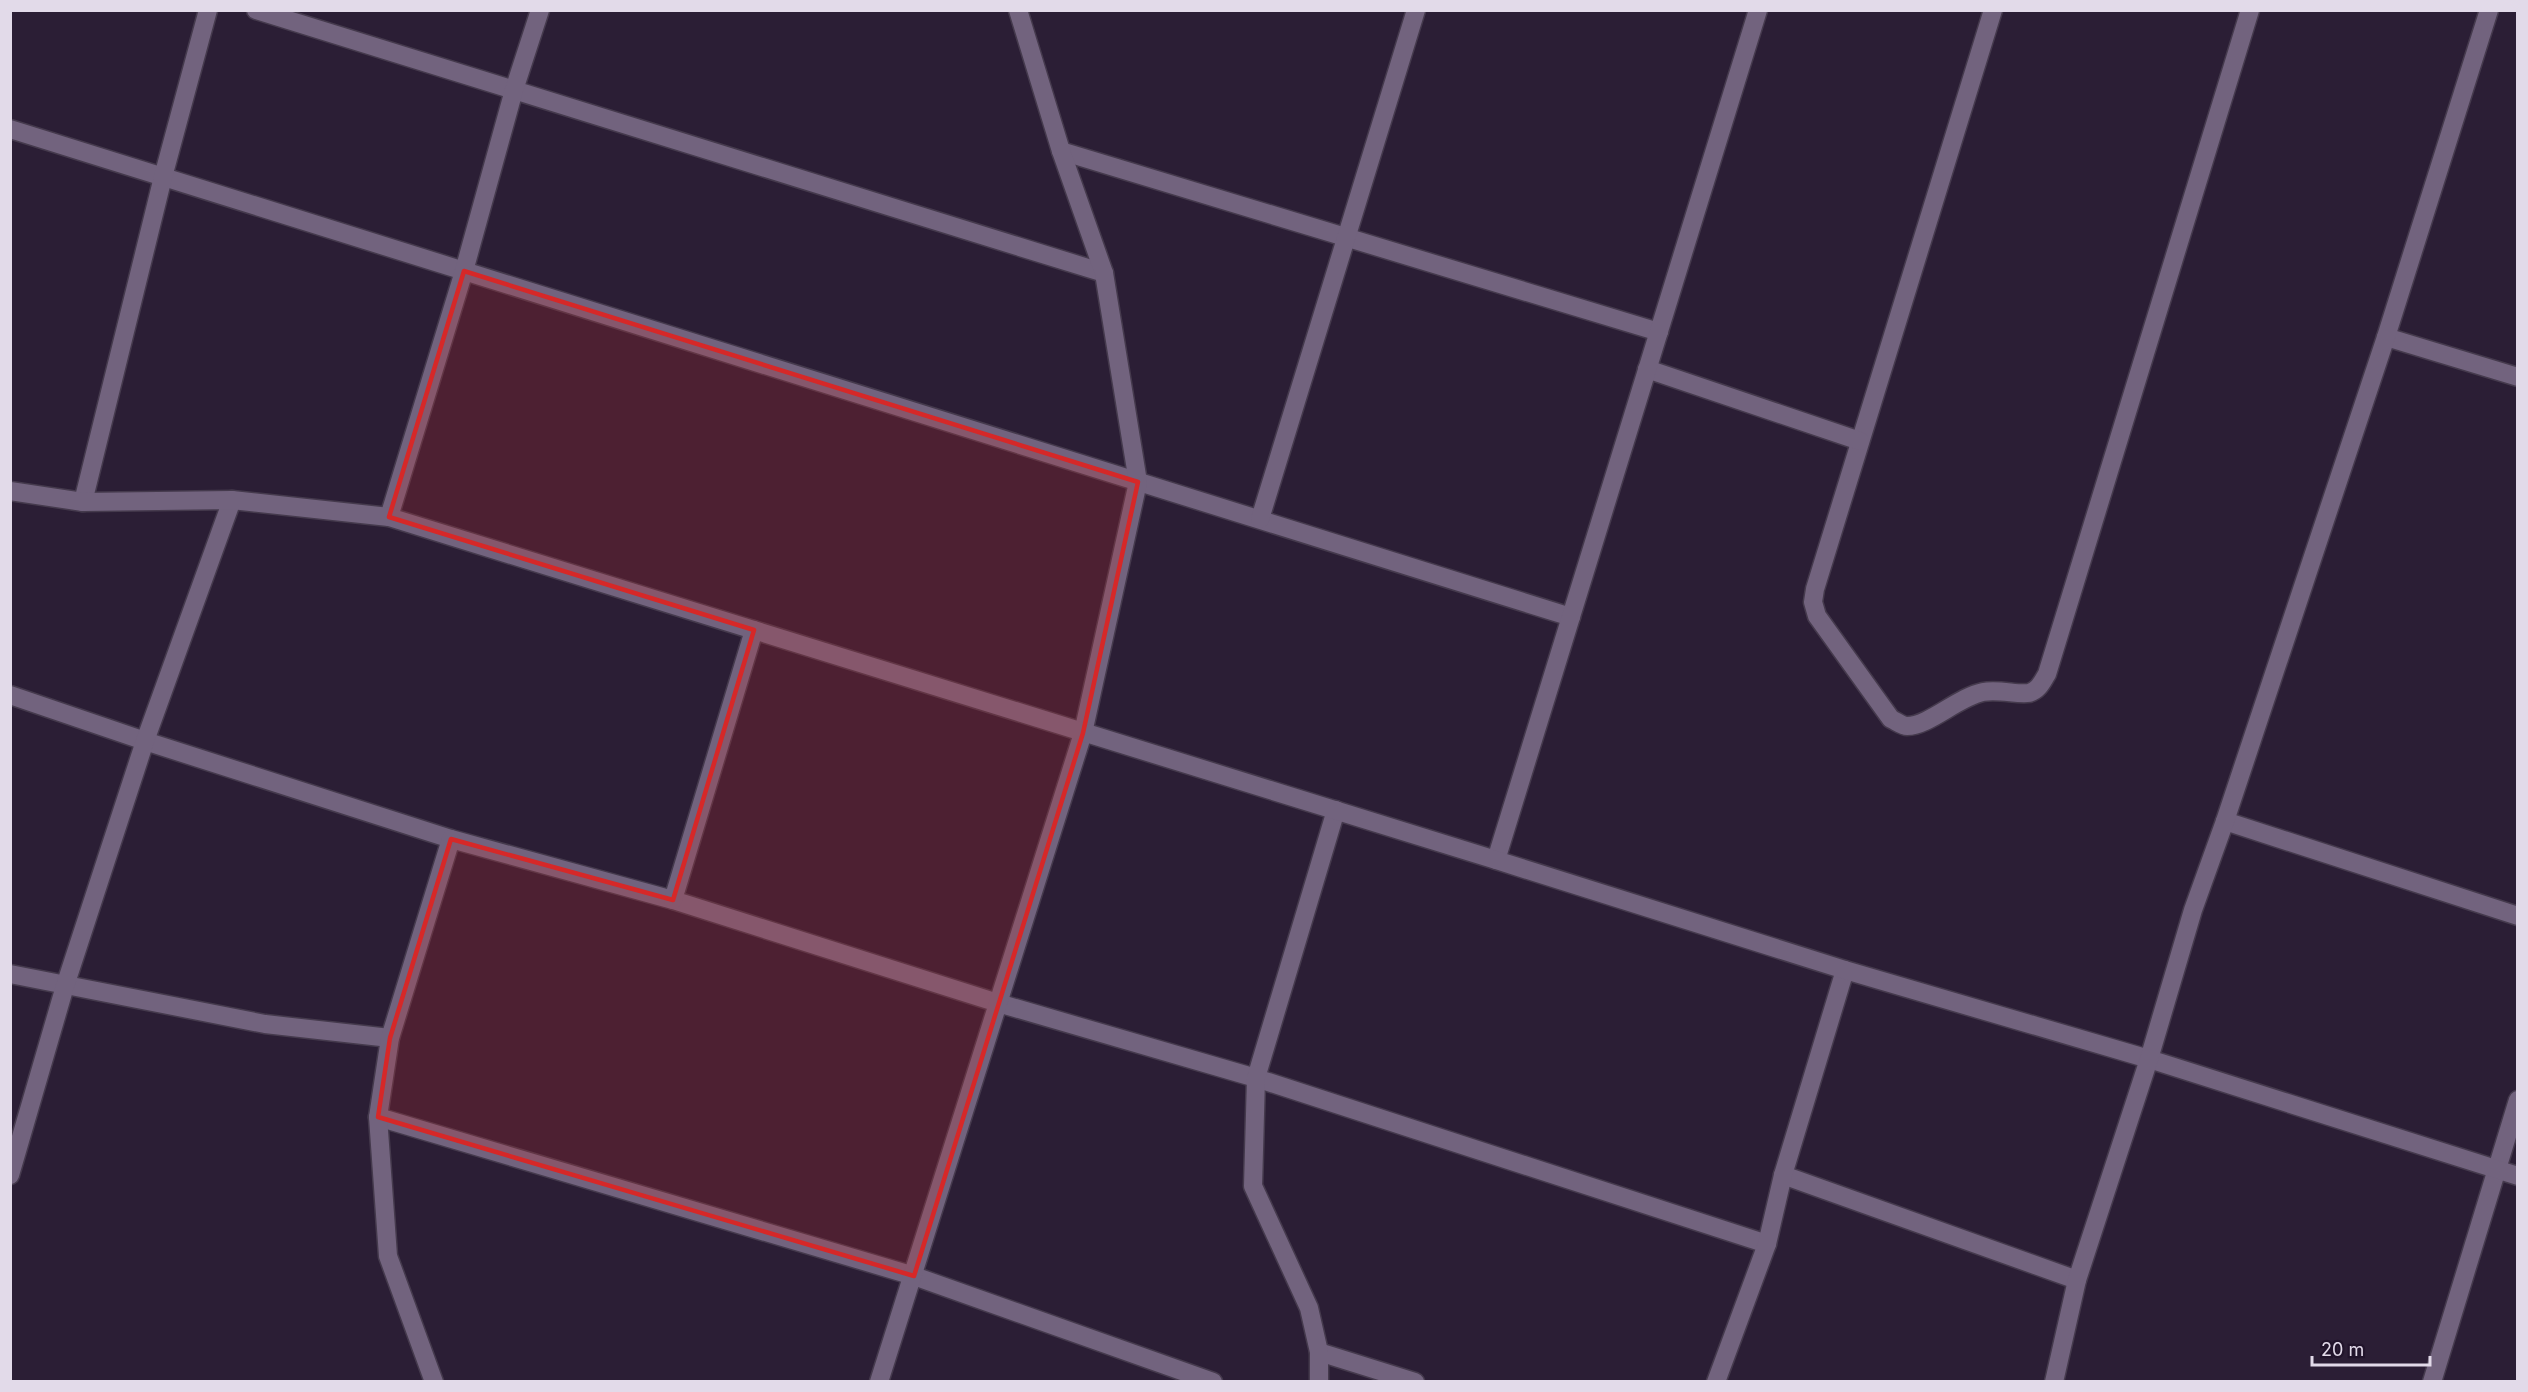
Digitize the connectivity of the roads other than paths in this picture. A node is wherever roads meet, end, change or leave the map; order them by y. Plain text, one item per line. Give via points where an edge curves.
1 (208, 10) edge
2 (256, 10) edge
3 (540, 10) edge
4 (1018, 10) edge
5 (1416, 10) edge
6 (1758, 10) edge
7 (1993, 10) edge
8 (2250, 10) edge
9 (2489, 10) edge
10 (514, 90) junction
11 (10, 129) edge
12 (1061, 151) junction
13 (163, 177) junction
14 (1346, 237) junction
15 (465, 271) junction
16 (1104, 273) junction
17 (1659, 332) junction
18 (2386, 337) junction
19 (1647, 369) junction
20 (2517, 377) edge
21 (1860, 441) junction
22 (1138, 482) junction
23 (10, 491) edge
24 (232, 500) junction
25 (83, 502) junction
26 (389, 517) junction
27 (1260, 519) junction
28 (1571, 617) junction
29 (754, 630) junction
30 (10, 695) edge
31 (1083, 733) junction
32 (145, 741) junction
33 (1336, 810) junction
34 (2225, 821) junction
35 (451, 839) junction
36 (1496, 860) junction
37 (673, 900) junction
38 (2517, 916) edge
39 (1845, 970) junction
40 (10, 974) edge
41 (65, 986) junction
42 (998, 1003) junction
43 (390, 1038) junction
44 (2149, 1059) junction
45 (1256, 1078) junction
46 (2517, 1100) edge
47 (378, 1118) junction
48 (2495, 1169) junction
49 (10, 1175) edge
50 (1783, 1175) junction
51 (2517, 1176) edge
52 (1767, 1244) junction
53 (914, 1276) junction
54 (2077, 1280) junction
55 (1319, 1352) junction
56 (434, 1382) edge
57 (879, 1382) edge
58 (1213, 1382) edge
59 (1319, 1382) edge
60 (1415, 1382) edge
61 (1716, 1382) edge
62 (2054, 1382) edge
63 (2432, 1382) edge

1 - 13 street
2 - 10 street
3 - 10 street
4 - 12 street
5 - 14 street
6 - 17 street
7 - 21 street
8 - 21 street via 2048,674 2039,689 2027,694 1982,692 1959,700 1920,724 1905,726 1891,718 1818,616 1813,602
9 - 18 street
10 - 15 street
10 - 16 street
11 - 13 street
12 - 14 street
12 - 16 street
13 - 15 street
13 - 25 street
14 - 17 street
14 - 27 street
15 - 22 street
15 - 26 street
16 - 22 street
17 - 19 street
18 - 20 street
18 - 34 street
19 - 21 street
19 - 28 street
22 - 27 street
22 - 31 street
23 - 25 street
24 - 25 street
24 - 26 street
24 - 32 street
26 - 29 street
27 - 28 street
28 - 36 street
29 - 31 street
29 - 37 street
30 - 32 street
31 - 33 street
31 - 42 street
32 - 35 street
32 - 41 street
33 - 36 street
33 - 45 street
34 - 38 street
34 - 44 street via 2193,910
35 - 37 street
35 - 43 street
36 - 39 street
37 - 42 street
39 - 44 street
39 - 50 street
40 - 41 street
41 - 43 street via 265,1024
41 - 49 street
42 - 45 street
42 - 53 street
43 - 47 street
44 - 48 street
44 - 54 street
45 - 52 street
45 - 55 street via 1253,1186 1309,1308
46 - 48 street
47 - 53 street
47 - 56 street via 388,1256
48 - 51 street
48 - 63 street
50 - 52 street
50 - 54 street
52 - 61 street
53 - 57 street
53 - 58 street
54 - 62 street
55 - 59 street
55 - 60 street

